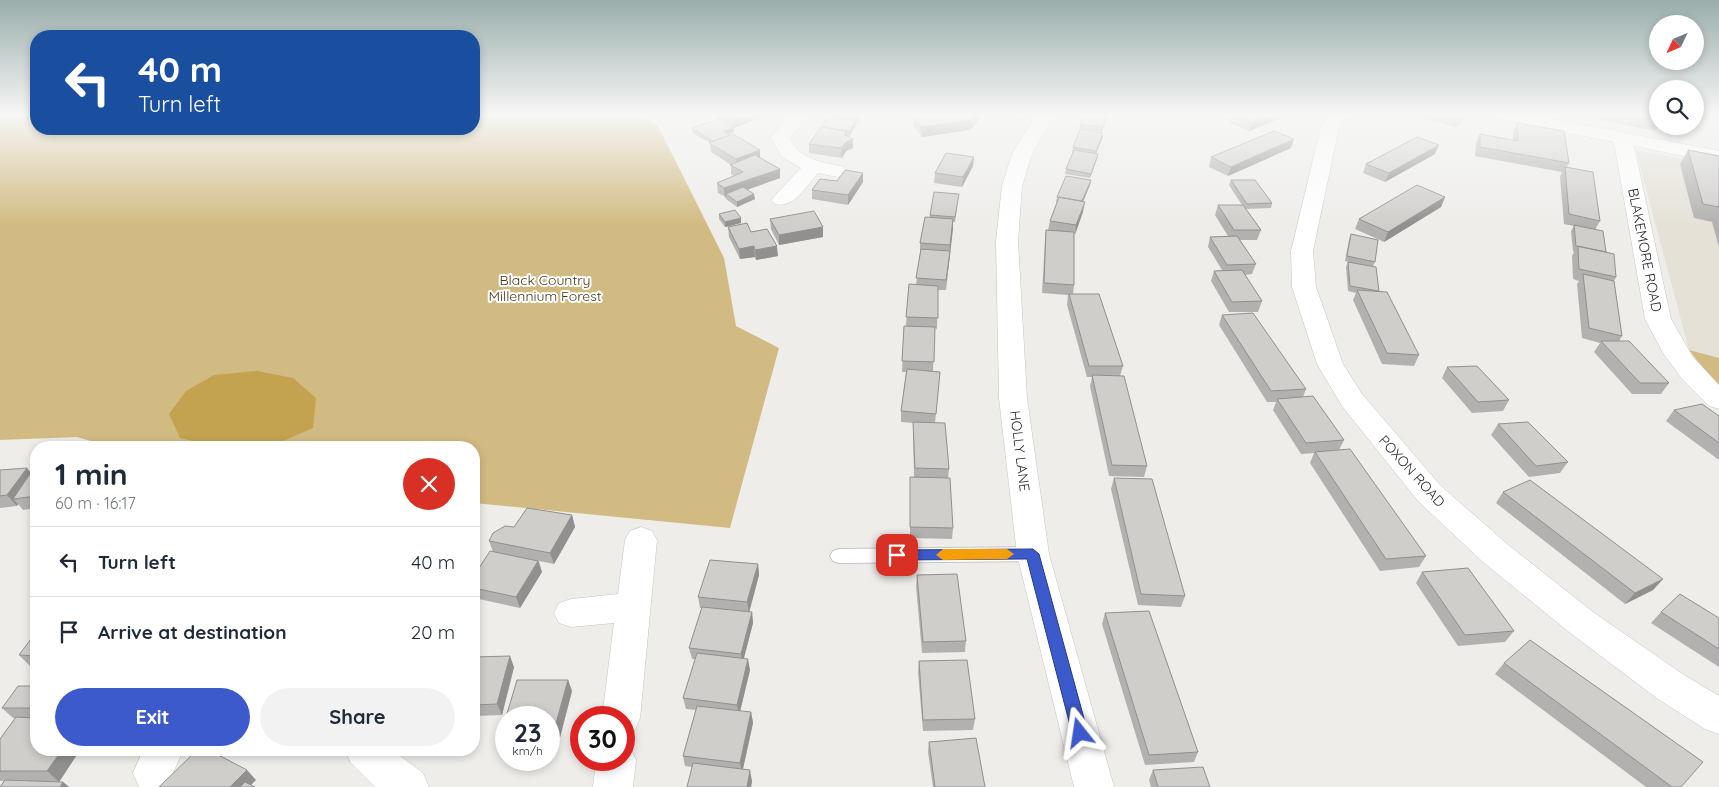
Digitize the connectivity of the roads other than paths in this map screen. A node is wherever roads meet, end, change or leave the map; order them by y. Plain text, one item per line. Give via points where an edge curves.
1 (787, 152) edge
2 (1023, 152) edge
3 (1324, 152) edge
4 (1626, 152) edge
5 (1690, 152) edge
6 (1719, 157) edge
7 (813, 167) junction
8 (837, 171) dead end
9 (782, 200) dead end
10 (1719, 400) edge
11 (641, 540) dead end
12 (1033, 554) junction
13 (839, 556) dead end
14 (634, 607) junction
15 (570, 613) dead end
16 (622, 706) edge
17 (1719, 717) edge
18 (371, 756) edge
19 (615, 771) edge
20 (409, 787) edge
21 (613, 787) edge
22 (1094, 787) edge

1 - 7 street
2 - 12 street, HOLLY LANE via 1012,186 1006,241 1013,398
3 - 17 street, POXON ROAD via 1302,251 1304,286 1330,364 1352,400 1429,493 1495,553 1611,644
4 - 10 street, BLAKEMORE ROAD via 1658,319 1670,345 1700,384
5 - 6 street
7 - 8 street
7 - 9 street
11 - 14 street
12 - 13 lane
12 - 22 street, HOLLY LANE
14 - 15 street
14 - 16 street
18 - 20 street
19 - 21 street

